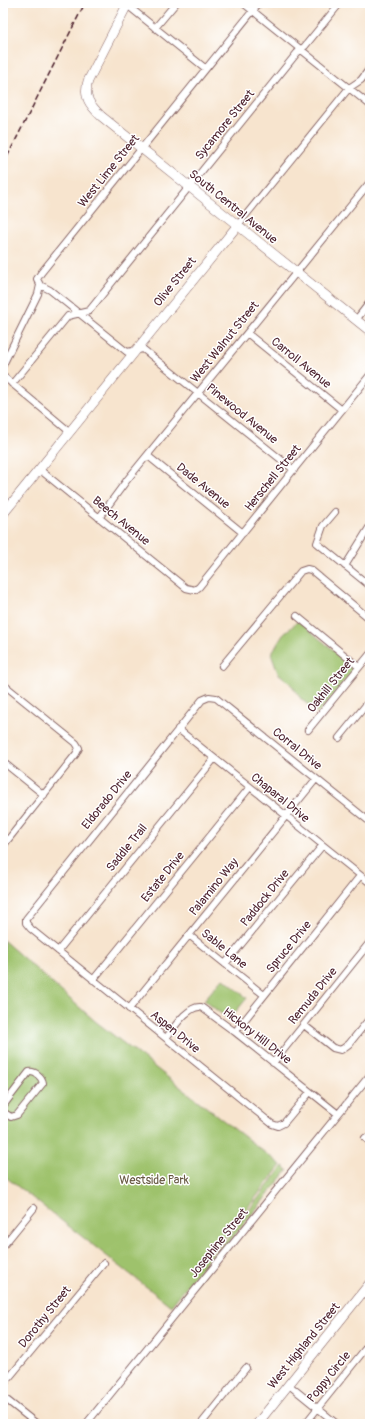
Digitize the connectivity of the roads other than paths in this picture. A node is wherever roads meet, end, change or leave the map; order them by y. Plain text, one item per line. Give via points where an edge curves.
1 (176, 3) edge
2 (243, 3) edge
3 (259, 3) edge
4 (340, 3) edge
5 (127, 4) edge
6 (253, 11) junction
7 (155, 28) junction
8 (301, 50) junction
9 (205, 68) junction
10 (370, 68) edge
11 (349, 88) junction
12 (370, 105) edge
13 (141, 148) junction
14 (370, 182) edge
15 (189, 187) junction
16 (237, 226) junction
17 (296, 272) junction
18 (40, 285) junction
19 (370, 302) edge
20 (79, 313) junction
21 (356, 320) junction
22 (370, 331) edge
23 (247, 333) junction
24 (135, 350) junction
25 (3, 365) edge
26 (370, 375) edge
27 (3, 376) edge
28 (12, 384) junction
29 (199, 393) junction
30 (342, 410) junction
31 (70, 432) junction
32 (148, 456) junction
33 (39, 469) junction
34 (294, 470) junction
35 (335, 512) dead end
36 (3, 514) edge
37 (100, 518) junction
38 (370, 526) edge
39 (244, 533) junction
40 (345, 566) junction
41 (370, 586) edge
42 (190, 590) joint
43 (297, 616) dead end
44 (370, 619) edge
45 (370, 654) edge
46 (222, 666) dead end
47 (359, 668) junction
48 (3, 684) edge
49 (209, 697) joint
50 (370, 700) edge
51 (178, 729) junction
52 (308, 730) dead end
53 (339, 738) dead end
54 (214, 759) junction
55 (3, 762) edge
56 (316, 779) junction
57 (250, 787) junction
58 (44, 795) junction
59 (286, 816) junction
60 (370, 822) edge
61 (3, 846) edge
62 (322, 846) junction
63 (360, 876) junction
64 (370, 883) edge
65 (26, 921) joint
66 (189, 935) junction
67 (370, 942) edge
68 (58, 951) junction
69 (225, 964) junction
70 (93, 980) junction
71 (264, 995) junction
72 (129, 1009) junction
73 (370, 1018) edge
74 (304, 1025) junction
75 (235, 1032) junction
76 (166, 1038) junction
77 (273, 1063) junction
78 (370, 1075) edge
79 (310, 1092) junction
80 (3, 1106) edge
81 (3, 1112) edge
82 (338, 1114) junction
83 (34, 1208) dead end
84 (3, 1246) edge
85 (104, 1263) dead end
86 (370, 1283) edge
87 (370, 1344) edge
88 (246, 1368) dead end
89 (288, 1385) junction
90 (3, 1386) edge
91 (3, 1397) edge
92 (318, 1408) junction
93 (37, 1424) edge
94 (86, 1424) edge
95 (201, 1424) edge
96 (257, 1424) edge
97 (305, 1424) edge
98 (337, 1424) edge

1 - 7 street
2 - 6 street
3 - 6 street, West Lime Street
4 - 8 street, Sycamore Street
5 - 7 street
5 - 13 main road, South Central Avenue via 86,87 88,103
6 - 8 street
6 - 9 street, West Lime Street
7 - 9 street
8 - 11 street
8 - 15 street, Sycamore Street
9 - 13 street, West Lime Street
10 - 11 street, Olive Street via 361,80
11 - 12 street
11 - 16 street, Olive Street
13 - 15 main road, South Central Avenue
13 - 18 street, West Lime Street via 41,272 37,279
14 - 17 street, West Walnut Street
15 - 16 main road, South Central Avenue
15 - 20 street, Sycamore Street via 89,311
16 - 17 main road, South Central Avenue
16 - 24 main road, Olive Street
17 - 21 main road, South Central Avenue
17 - 23 street, West Walnut Street
18 - 20 street, Pinewood Avenue
18 - 25 street, West Lime Street
19 - 21 street
20 - 24 street, Pinewood Avenue via 127,352
20 - 28 street, Sycamore Street via 68,316
21 - 22 main road, South Central Avenue
23 - 29 street, West Walnut Street
23 - 30 street, Carroll Avenue
24 - 29 street, Pinewood Avenue via 143,349
24 - 31 main road, Olive Street
26 - 30 street, Herschell Street
27 - 28 street
28 - 31 street
29 - 32 street, West Walnut Street
29 - 34 street, Pinewood Avenue
30 - 34 street, Herschell Street
31 - 33 main road, Olive Street
32 - 37 street, West Walnut Street
32 - 39 street, Dade Avenue
33 - 36 main road, Olive Street
33 - 37 street, Beech Avenue
34 - 39 street, Herschell Street
35 - 40 street via 323,526 317,543
37 - 42 street, Beech Avenue
38 - 40 street
39 - 42 street, Herschell Street via 199,587
40 - 41 street
43 - 47 street
44 - 46 street via 311,570 303,569
45 - 47 street, Oakhill Street
47 - 52 street, Oakhill Street
48 - 58 street via 78,745 78,751
49 - 51 street, Eldorado Drive via 202,700
49 - 56 street, Corral Drive via 216,698
50 - 53 street
51 - 54 street, Chaparal Drive
51 - 65 street, Eldorado Drive via 27,916
54 - 57 street, Chaparal Drive
54 - 68 street, Saddle Trail
55 - 58 street
56 - 59 street, Palamino Way
56 - 60 street, Corral Drive
57 - 59 street, Chaparal Drive
57 - 70 street, Estate Drive
58 - 61 street
59 - 62 street, Chaparal Drive
59 - 66 street, Palamino Way
62 - 63 street, Chaparal Drive
62 - 69 street, Paddock Drive
63 - 64 street, Chaparal Drive
63 - 71 street, Spruce Drive
65 - 68 street, Aspen Drive via 27,926
66 - 69 street, Sable Lane
66 - 72 street, Palamino Way
67 - 74 street, Remuda Drive
68 - 70 street, Aspen Drive
69 - 71 street, Sable Lane
70 - 72 street, Aspen Drive
71 - 75 street, Spruce Drive
72 - 76 street, Aspen Drive
73 - 74 street via 341,1050 333,1048
74 - 77 street, Remuda Drive
75 - 76 street, Hickory Hill Drive via 197,1006 190,1009
75 - 77 street, Hickory Hill Drive
76 - 79 street, Aspen Drive via 275,1125 284,1123
77 - 79 street, Hickory Hill Drive
78 - 82 street, Josephine Street
79 - 82 street, Hickory Hill Drive
80 - 81 street via 29,1072 42,1078 43,1083 17,1115 11,1117
82 - 94 street, Josephine Street
83 - 84 street
85 - 90 street, Dorothy Street
86 - 89 main road, West Highland Street
87 - 92 street, Poppy Circle
88 - 95 street
89 - 92 street
89 - 96 main road, West Highland Street
91 - 93 street
92 - 97 street, Poppy Circle
92 - 98 street

